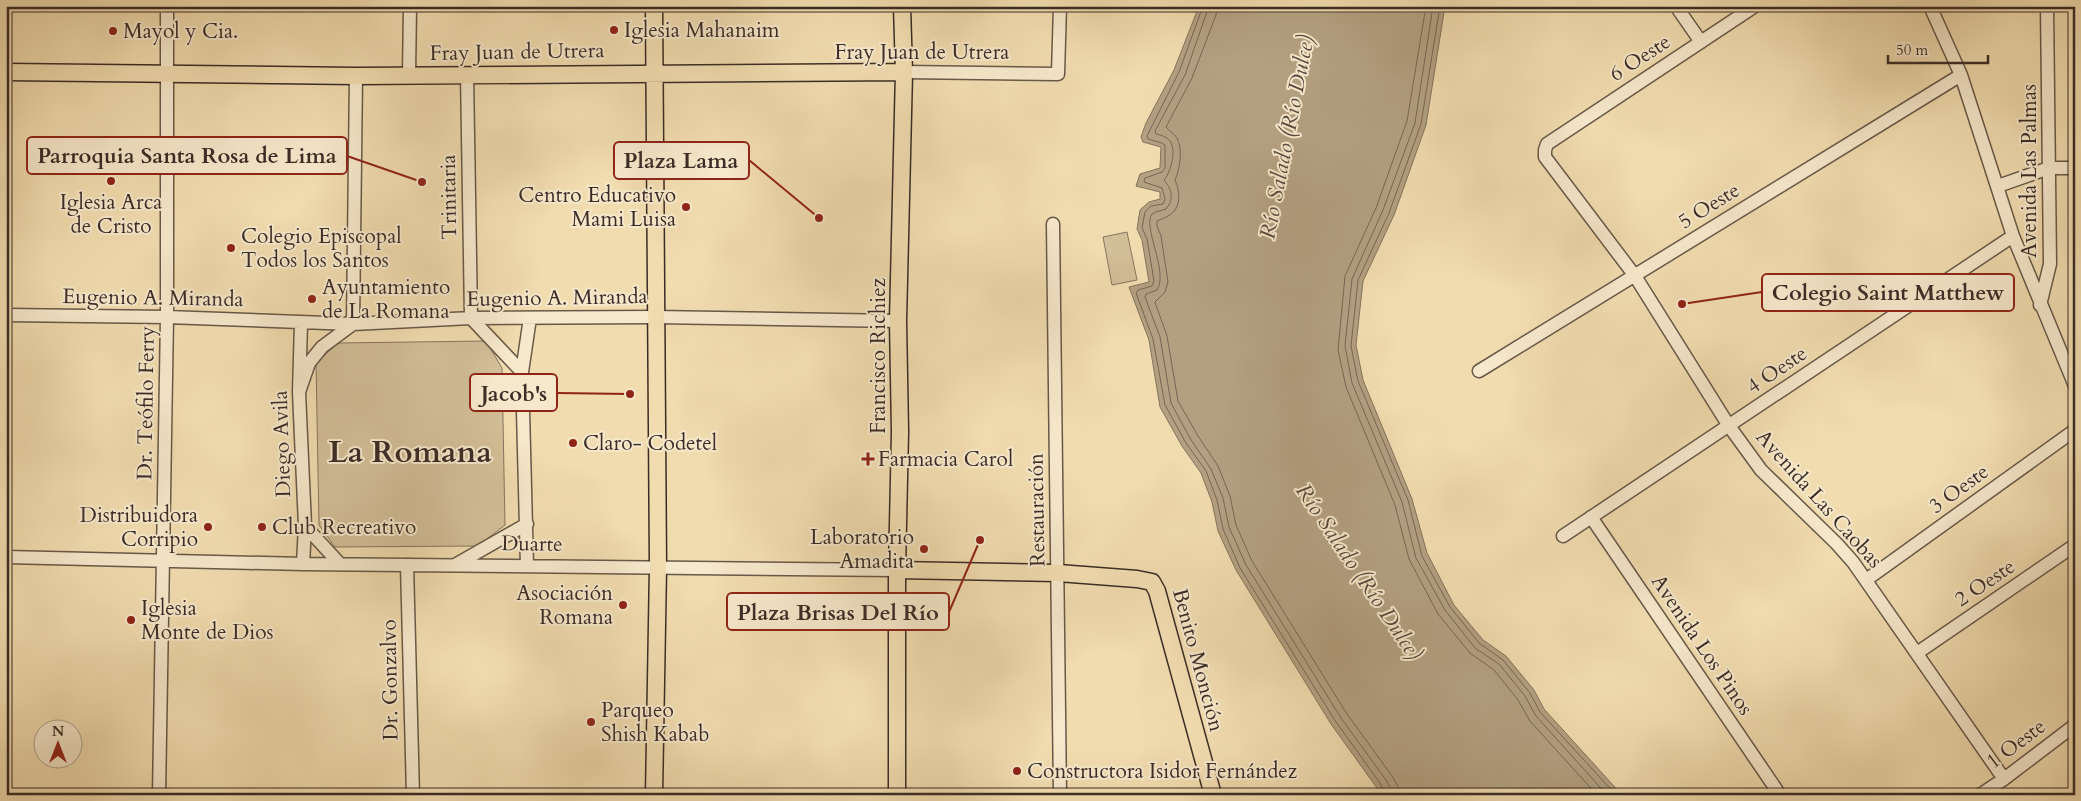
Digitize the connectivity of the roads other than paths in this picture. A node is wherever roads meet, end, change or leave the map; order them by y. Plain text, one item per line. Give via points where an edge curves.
1 (167, 6) edge
2 (410, 6) edge
3 (654, 6) edge
4 (902, 6) edge
5 (1060, 6) edge
6 (1676, 6) edge
7 (1755, 6) edge
8 (1930, 6) edge
9 (2047, 6) edge
10 (1701, 42) junction
11 (6, 72) edge
12 (655, 72) junction
13 (904, 72) junction
14 (167, 73) junction
15 (467, 74) junction
16 (410, 75) junction
17 (1961, 75) junction
18 (356, 76) junction
19 (1547, 144) joint
20 (2049, 168) junction
21 (2075, 168) edge
22 (1998, 186) junction
23 (1053, 224) dead end
24 (2012, 236) junction
25 (1635, 276) junction
26 (2040, 305) junction
27 (6, 315) edge
28 (167, 317) junction
29 (655, 317) junction
30 (471, 318) junction
31 (530, 318) junction
32 (898, 321) junction
33 (302, 323) junction
34 (354, 324) junction
35 (1479, 370) dead end
36 (522, 372) junction
37 (2075, 386) edge
38 (299, 392) junction
39 (1729, 426) junction
40 (2075, 430) edge
41 (1591, 517) junction
42 (527, 524) junction
43 (306, 526) junction
44 (1563, 536) dead end
45 (2075, 545) edge
46 (6, 557) edge
47 (164, 561) junction
48 (303, 564) junction
49 (340, 564) junction
50 (407, 565) junction
51 (455, 565) junction
52 (527, 566) junction
53 (658, 567) junction
54 (897, 570) junction
55 (1058, 573) junction
56 (1137, 579) joint
57 (1866, 580) junction
58 (1917, 653) junction
59 (2075, 725) edge
60 (2004, 779) junction
61 (159, 795) edge
62 (413, 795) edge
63 (654, 795) edge
64 (897, 795) edge
65 (1060, 795) edge
66 (1212, 795) edge
67 (1780, 795) edge
68 (1980, 795) edge

1 - 14 street, Dr. Teófilo Ferry
2 - 16 street
3 - 12 main road
4 - 13 main road, Francisco Richiez
5 - 13 street, Fray Juan de Utrera via 1058,74
6 - 10 street
7 - 10 street, 6 Oeste
8 - 17 street
9 - 20 street, Avenida Las Palmas
10 - 19 street, 6 Oeste
11 - 14 main road, Fray Juan de Utrera
12 - 13 main road, Fray Juan de Utrera
12 - 15 main road, Fray Juan de Utrera
12 - 29 main road
13 - 32 main road, Francisco Richiez
14 - 18 main road, Fray Juan de Utrera
14 - 28 street, Dr. Teófilo Ferry
15 - 16 main road, Fray Juan de Utrera
15 - 30 street, Trinitaria
16 - 18 main road, Fray Juan de Utrera
17 - 22 street
17 - 25 street, 5 Oeste
18 - 34 street
19 - 25 street, Avenida Las Caobas via 1545,157
20 - 21 street
20 - 22 street
20 - 26 street, Avenida Las Palmas via 2050,264
22 - 24 street
23 - 55 street, Restauración
24 - 26 street
24 - 39 street, 4 Oeste
25 - 35 street, 5 Oeste
25 - 39 street, Avenida Las Caobas
26 - 37 street
27 - 28 street, Eugenio A. Miranda
28 - 33 street, Eugenio A. Miranda
28 - 47 street, Dr. Teófilo Ferry
29 - 31 street, Eugenio A. Miranda
29 - 32 street, Eugenio A. Miranda
29 - 53 main road
30 - 31 street, Eugenio A. Miranda
30 - 34 street, Eugenio A. Miranda
30 - 36 street
31 - 36 street
32 - 54 main road, Francisco Richiez
33 - 34 street, Eugenio A. Miranda
33 - 38 street, Diego Avila
34 - 38 street via 322,347 309,363
36 - 42 street
38 - 43 street, Diego Avila
39 - 41 street, 4 Oeste
39 - 57 street, Avenida Las Caobas via 1760,470 1838,544
40 - 57 street, 3 Oeste
41 - 44 street, 4 Oeste
41 - 67 street, Avenida Los Pinos
42 - 51 street
42 - 52 street
43 - 48 street, Diego Avila
43 - 49 street
45 - 58 street, 2 Oeste
46 - 47 street, Duarte
47 - 48 street, Duarte
47 - 61 street, Dr. Teófilo Ferry
48 - 49 street, Duarte
49 - 50 street, Duarte
50 - 51 street, Duarte
50 - 62 street, Dr. Gonzalvo
51 - 52 street, Duarte
52 - 53 street, Duarte
53 - 54 street, Duarte
53 - 63 main road
54 - 55 main road, Duarte
54 - 64 main road, Francisco Richiez
55 - 56 main road, Duarte
55 - 65 street, Restauración
56 - 66 main road, Benito Monción via 1152,582 1156,587
57 - 58 street, Avenida Las Caobas
58 - 60 street, Avenida Las Caobas
59 - 60 street, 1 Oeste
60 - 68 street, 1 Oeste

